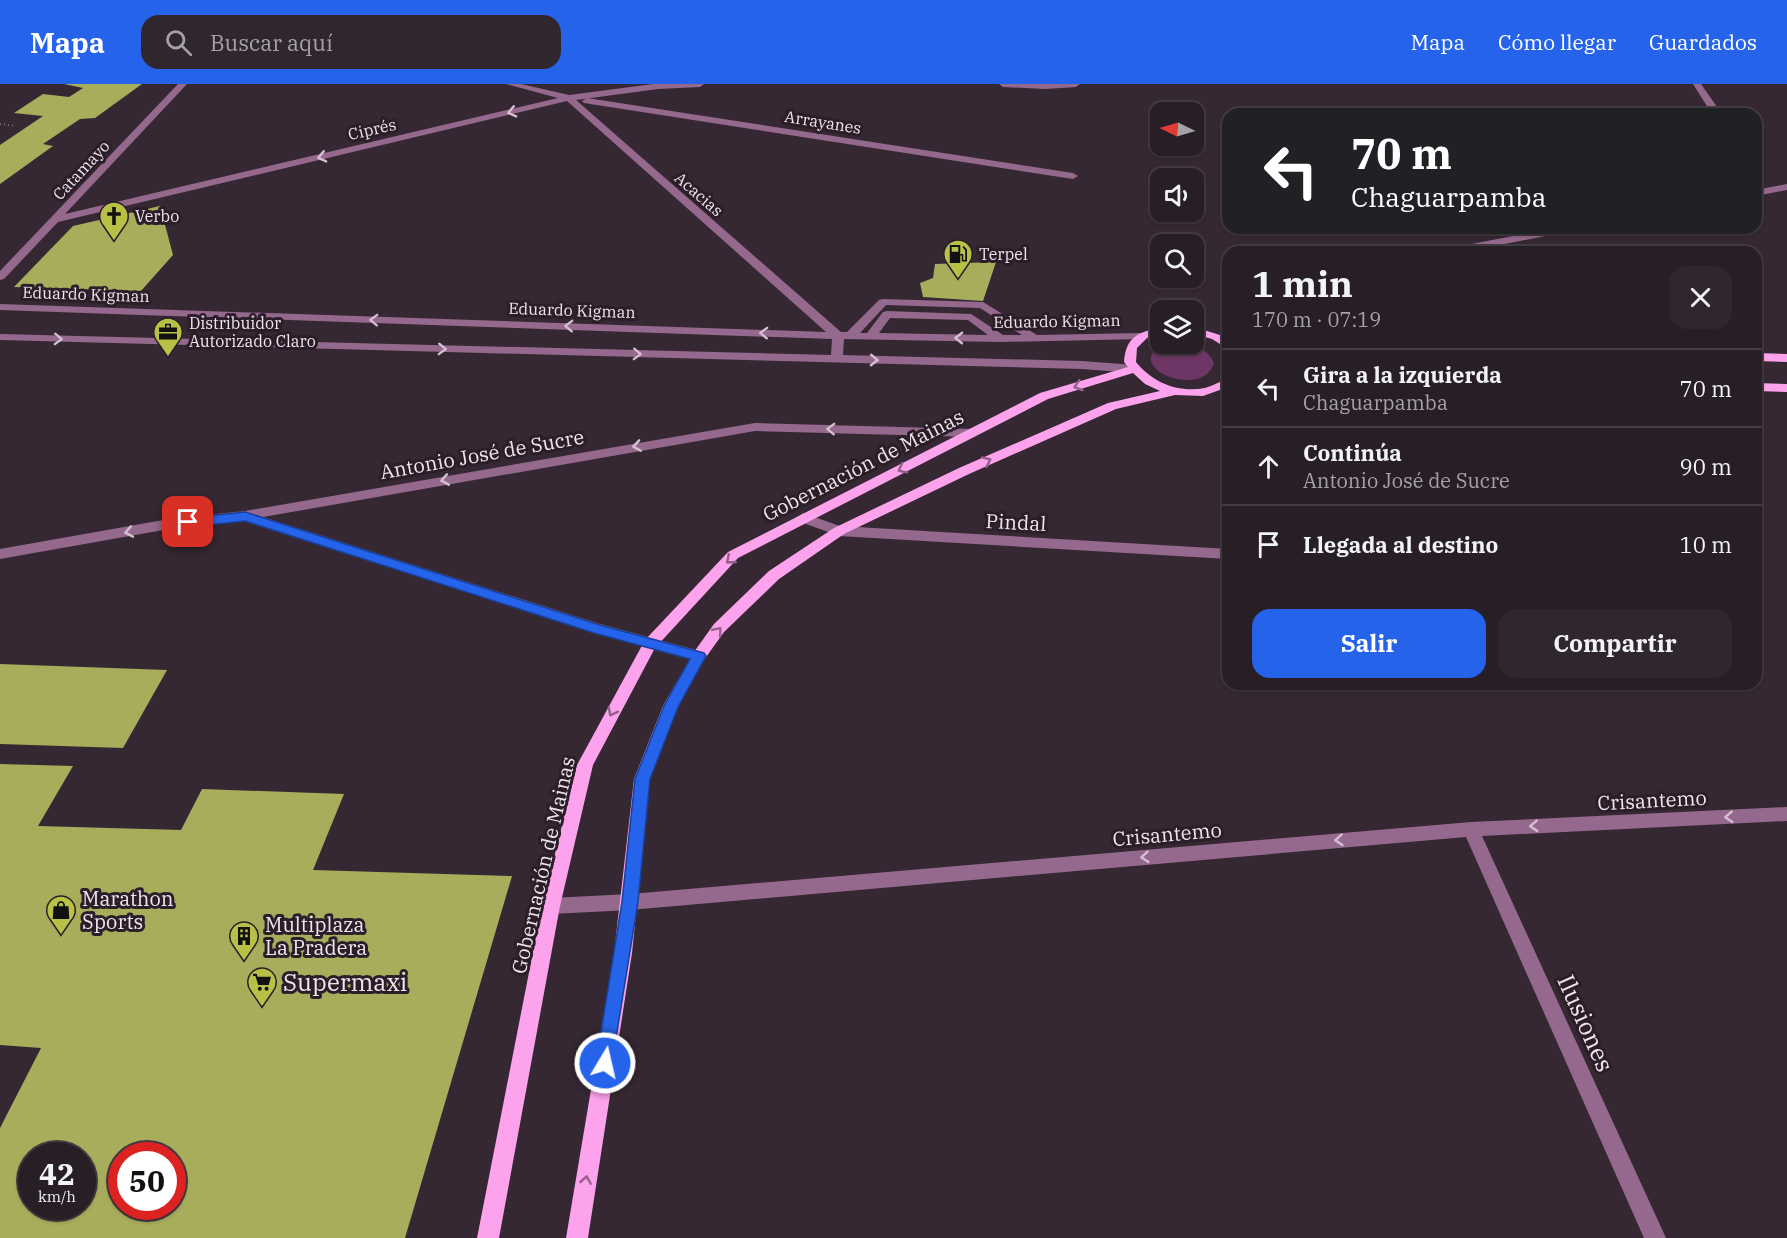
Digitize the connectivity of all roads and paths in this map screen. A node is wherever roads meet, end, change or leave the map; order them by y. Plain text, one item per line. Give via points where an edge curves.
1 (183, 84) edge
2 (510, 84) edge
3 (700, 84) edge
4 (1003, 84) edge
5 (1076, 84) edge
6 (1697, 84) edge
7 (569, 98) junction
8 (1713, 108) edge
9 (0, 124) edge
10 (16, 126) dead end
11 (1073, 176) dead end
12 (1787, 187) edge
13 (1762, 192) edge
14 (54, 220) junction
15 (1540, 234) edge
16 (1477, 246) edge
17 (0, 277) edge
18 (0, 307) edge
19 (1204, 333) edge
20 (1150, 334) edge
21 (837, 336) junction
22 (850, 336) junction
23 (871, 336) junction
24 (1143, 336) junction
25 (0, 337) edge
26 (1034, 338) junction
27 (1000, 339) junction
28 (1222, 342) edge
29 (1762, 357) edge
30 (1787, 358) edge
31 (837, 360) junction
32 (1134, 369) junction
33 (1222, 386) edge
34 (1762, 387) edge
35 (1787, 388) edge
36 (1174, 392) junction
37 (973, 433) junction
38 (245, 516) junction
39 (803, 518) junction
40 (839, 531) junction
41 (0, 554) edge
42 (1222, 554) edge
43 (650, 644) junction
44 (699, 656) junction
45 (1787, 814) edge
46 (1471, 829) junction
47 (630, 902) junction
48 (551, 906) junction
49 (488, 1238) edge
50 (576, 1238) edge
51 (1655, 1238) edge

1 - 14 street, Catamayo
2 - 7 street, Acacias
3 - 7 street, Ciprés
4 - 5 street
6 - 8 street
7 - 11 street, Arrayanes
7 -> 14 street, Ciprés
7 - 21 street, Acacias
9 - 10 path
12 - 13 street
14 - 17 street, Catamayo
15 - 16 street
21 -> 18 street, Eduardo Kigman
19 - 28 main road
20 - 24 main road
21 - 22 street, Eduardo Kigman
21 - 31 street
22 - 23 street, Eduardo Kigman
22 - 26 street via 883,302 983,305
27 -> 23 street, Eduardo Kigman
23 - 27 street via 887,314 971,317
24 - 26 street, Eduardo Kigman
24 - 32 main road via 1131,347 1130,362
25 -> 31 street
26 - 27 street, Eduardo Kigman
29 - 30 main road
31 -> 32 street
32 - 36 main road via 1147,381
32 -> 37 main road, Gobernación de Mainas via 1044,396
33 - 36 main road via 1205,393
34 - 35 main road
40 -> 36 main road via 1112,406
37 -> 38 street, Antonio José de Sucre via 755,428
37 -> 39 main road, Gobernación de Mainas
38 -> 41 street, Antonio José de Sucre via 169,524
38 - 43 street
39 - 40 street, Pindal
39 -> 43 main road, Gobernación de Mainas via 733,555
40 - 42 street, Pindal
44 -> 40 main road via 719,628 774,575
43 - 44 street
43 -> 48 main road, Gobernación de Mainas via 585,765
44 - 47 main road via 671,706 642,779
45 -> 46 street, Crisantemo
46 -> 47 street, Crisantemo
46 - 51 street, Ilusiones
47 - 48 street, Crisantemo
50 -> 47 main road
48 - 49 main road, Gobernación de Mainas

